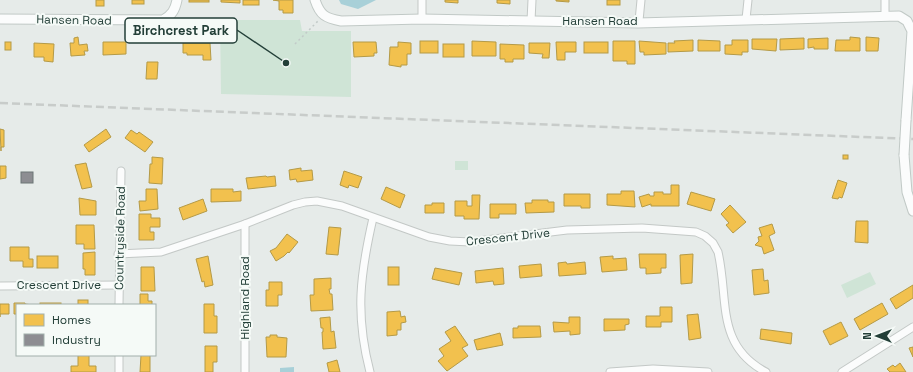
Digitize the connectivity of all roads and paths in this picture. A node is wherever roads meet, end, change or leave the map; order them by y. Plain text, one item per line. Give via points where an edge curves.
1 (177, 0) edge
2 (315, 0) edge
3 (422, 0) edge
4 (532, 0) edge
5 (641, 0) edge
6 (748, 0) edge
7 (885, 0) edge
8 (885, 15) junction
9 (0, 19) edge
10 (422, 19) junction
11 (746, 19) junction
12 (319, 20) dead end
13 (531, 21) junction
14 (639, 21) junction
15 (295, 44) dead end
16 (121, 171) dead end
17 (913, 211) edge
18 (373, 218) junction
19 (245, 224) junction
20 (118, 254) junction
21 (119, 285) junction
22 (0, 286) edge
23 (119, 304) edge
24 (913, 327) edge
25 (119, 356) edge
26 (119, 372) edge
27 (245, 372) edge
28 (370, 372) edge
29 (610, 372) edge
30 (694, 372) edge
31 (708, 372) edge
32 (766, 372) edge
33 (842, 372) edge

1 - 9 street, Hansen Road via 176,8 170,16 154,21
2 - 10 street, Hansen Road via 319,10 328,19
3 - 10 street
4 - 13 street
5 - 14 street
6 - 11 street
7 - 8 street
8 - 11 street, Hansen Road
8 - 17 street, Hansen Road, bridge via 905,18 912,31 904,155 907,192
10 - 13 street, Hansen Road
11 - 14 street, Hansen Road
12 - 15 path
13 - 14 street, Hansen Road
16 - 20 street, Countryside Road
18 - 19 street, Crescent Drive via 330,202 305,202
18 - 28 street via 361,275 360,300 362,332
18 - 32 street, Crescent Drive via 430,237 470,242 588,229 642,228 696,232 713,243 718,252 728,327 734,341 742,354
19 - 20 street, Crescent Drive via 161,252
19 - 27 street, Highland Road
20 - 21 street, Countryside Road
21 - 22 street, Crescent Drive
21 - 23 street, Countryside Road
24 - 33 street
25 - 26 street
29 - 30 street
30 - 31 street

